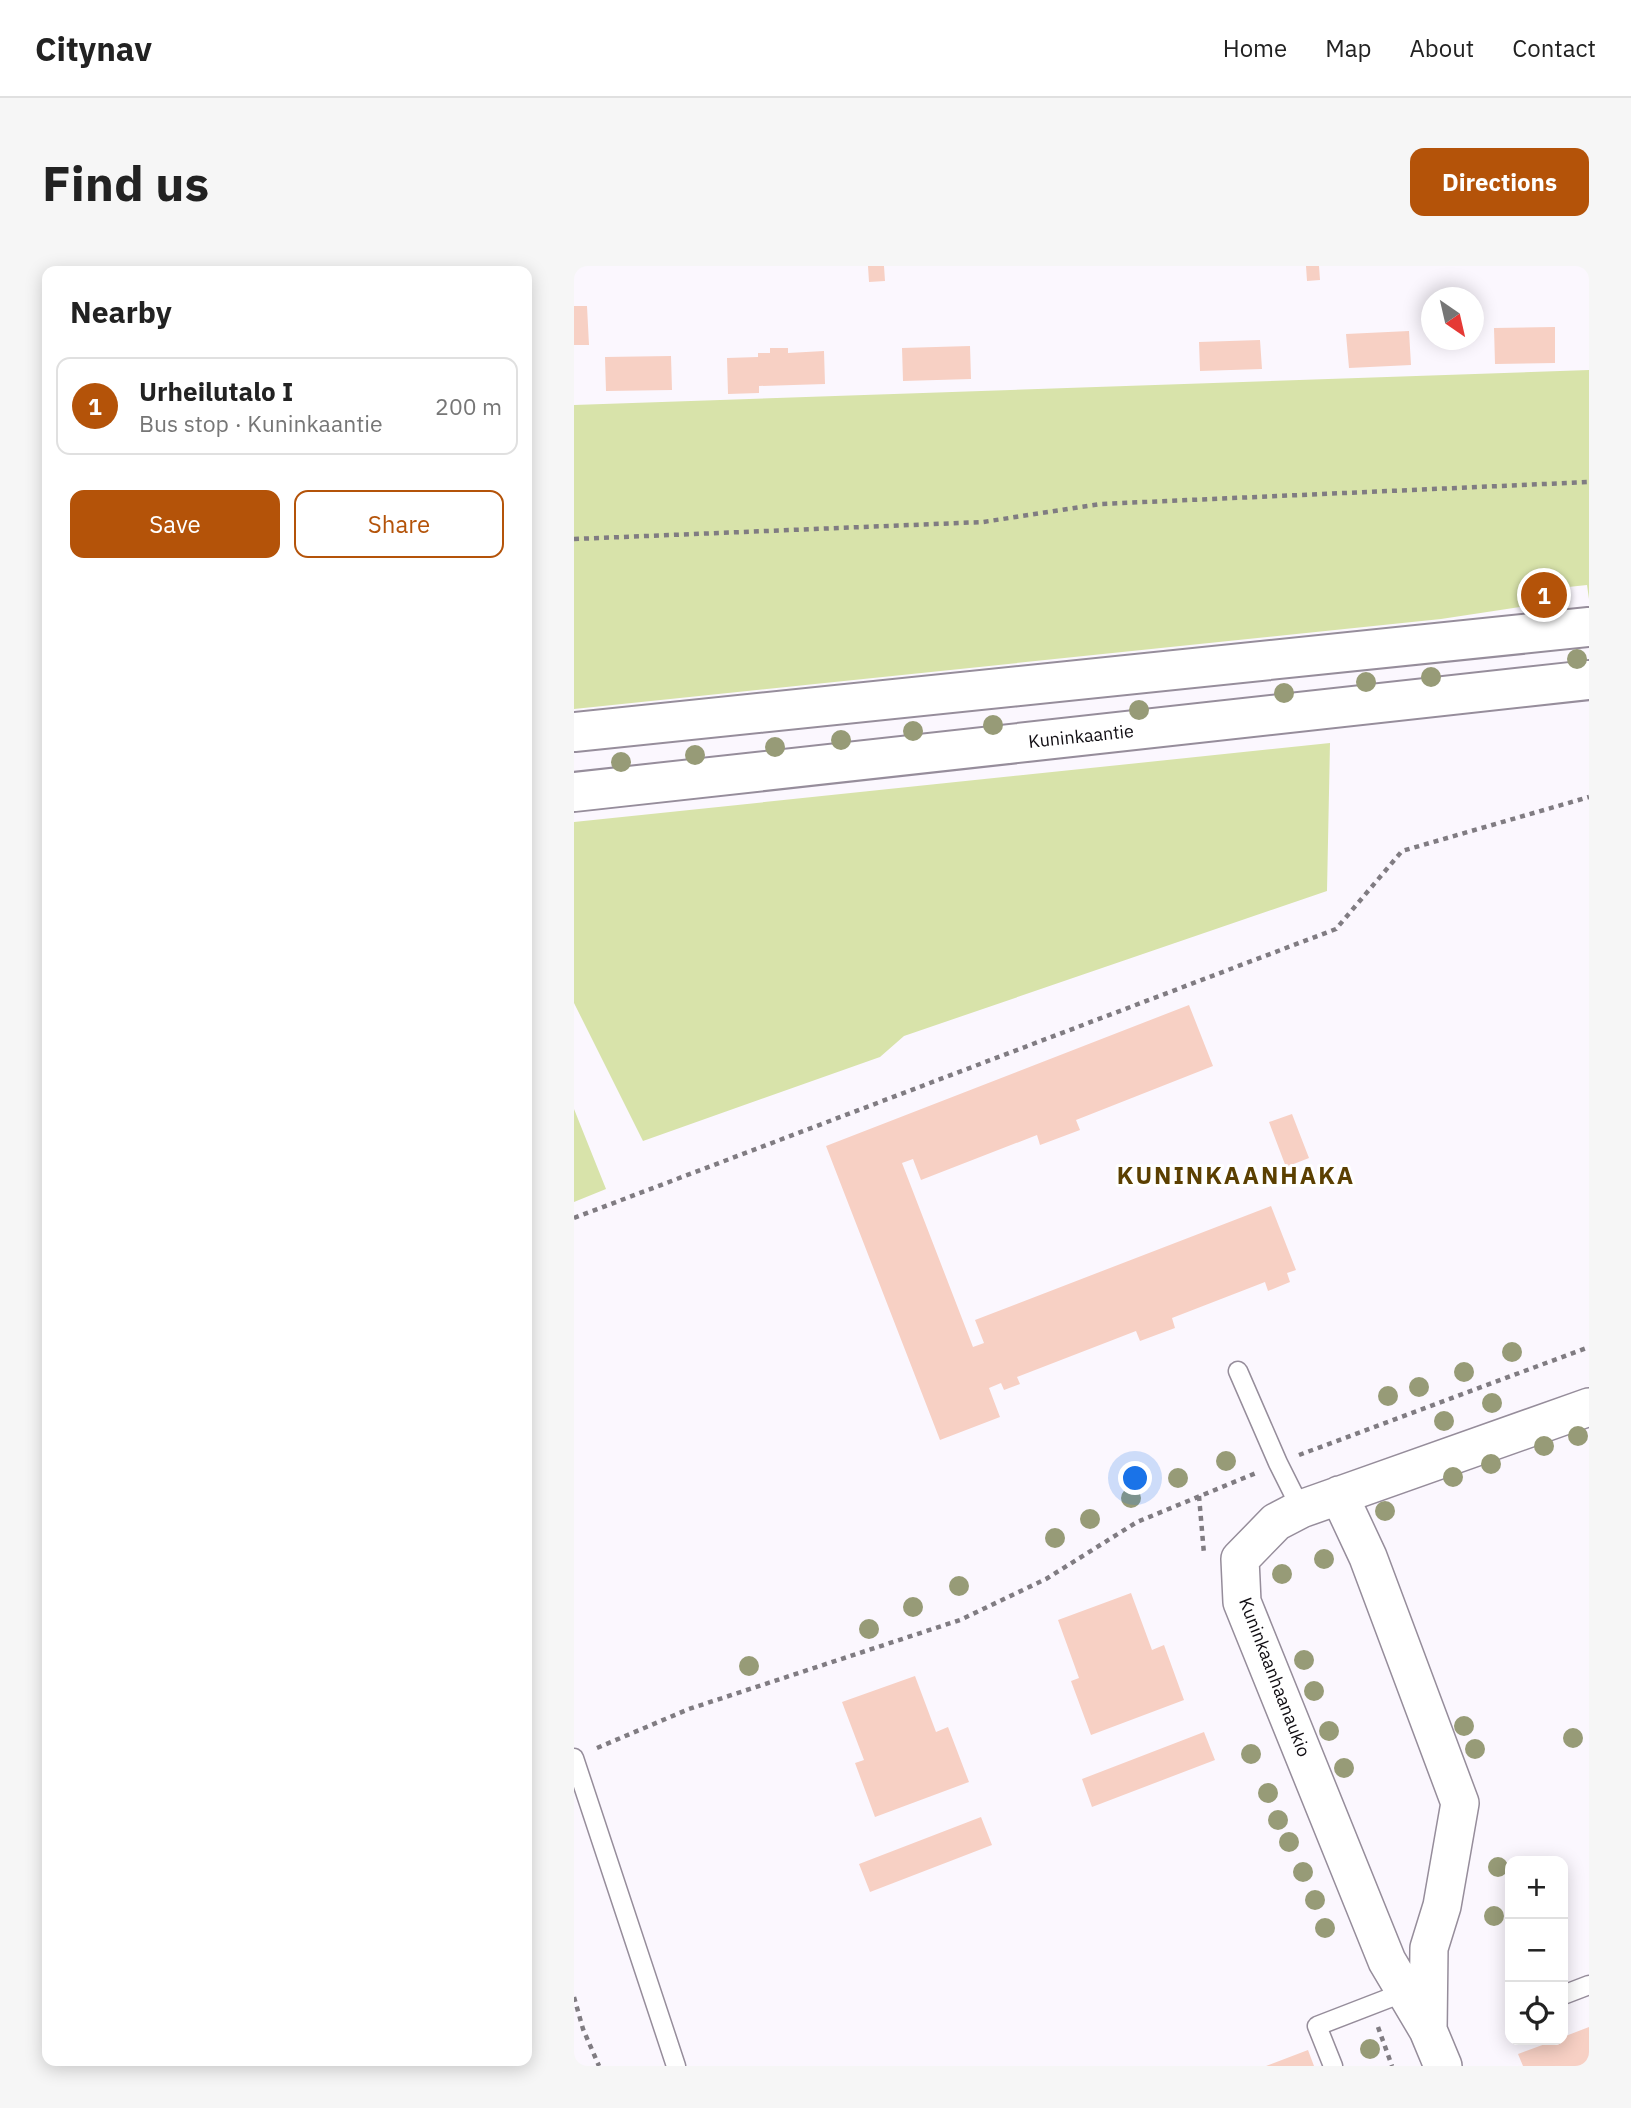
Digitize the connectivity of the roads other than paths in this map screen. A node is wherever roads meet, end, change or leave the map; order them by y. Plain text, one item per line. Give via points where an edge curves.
1 (1589, 627) edge
2 (1589, 680) edge
3 (574, 732) edge
4 (574, 792) edge
5 (1238, 1371) dead end
6 (1589, 1407) edge
7 (1339, 1495) junction
8 (1289, 1515) junction
9 (574, 1758) edge
10 (1589, 1985) edge
11 (1405, 1992) junction
12 (1568, 1993) edge
13 (1428, 2030) junction
14 (677, 2066) edge
15 (1333, 2066) edge
16 (1443, 2066) edge

1 - 3 main road
2 - 4 main road, Kuninkaantie
5 - 8 lane via 1278,1463
6 - 7 street, Kuninkaanhaanaukio
7 - 8 street, Kuninkaanhaanaukio
7 - 13 street via 1368,1557 1460,1802 1442,1906 1429,1948
8 - 11 street, Kuninkaanhaanaukio via 1240,1559 1242,1602 1387,1961
9 - 14 lane
10 - 12 lane
11 - 13 street, Kuninkaanhaanaukio
11 - 15 lane via 1317,2026
13 - 16 street, Kuninkaanhaanaukio

